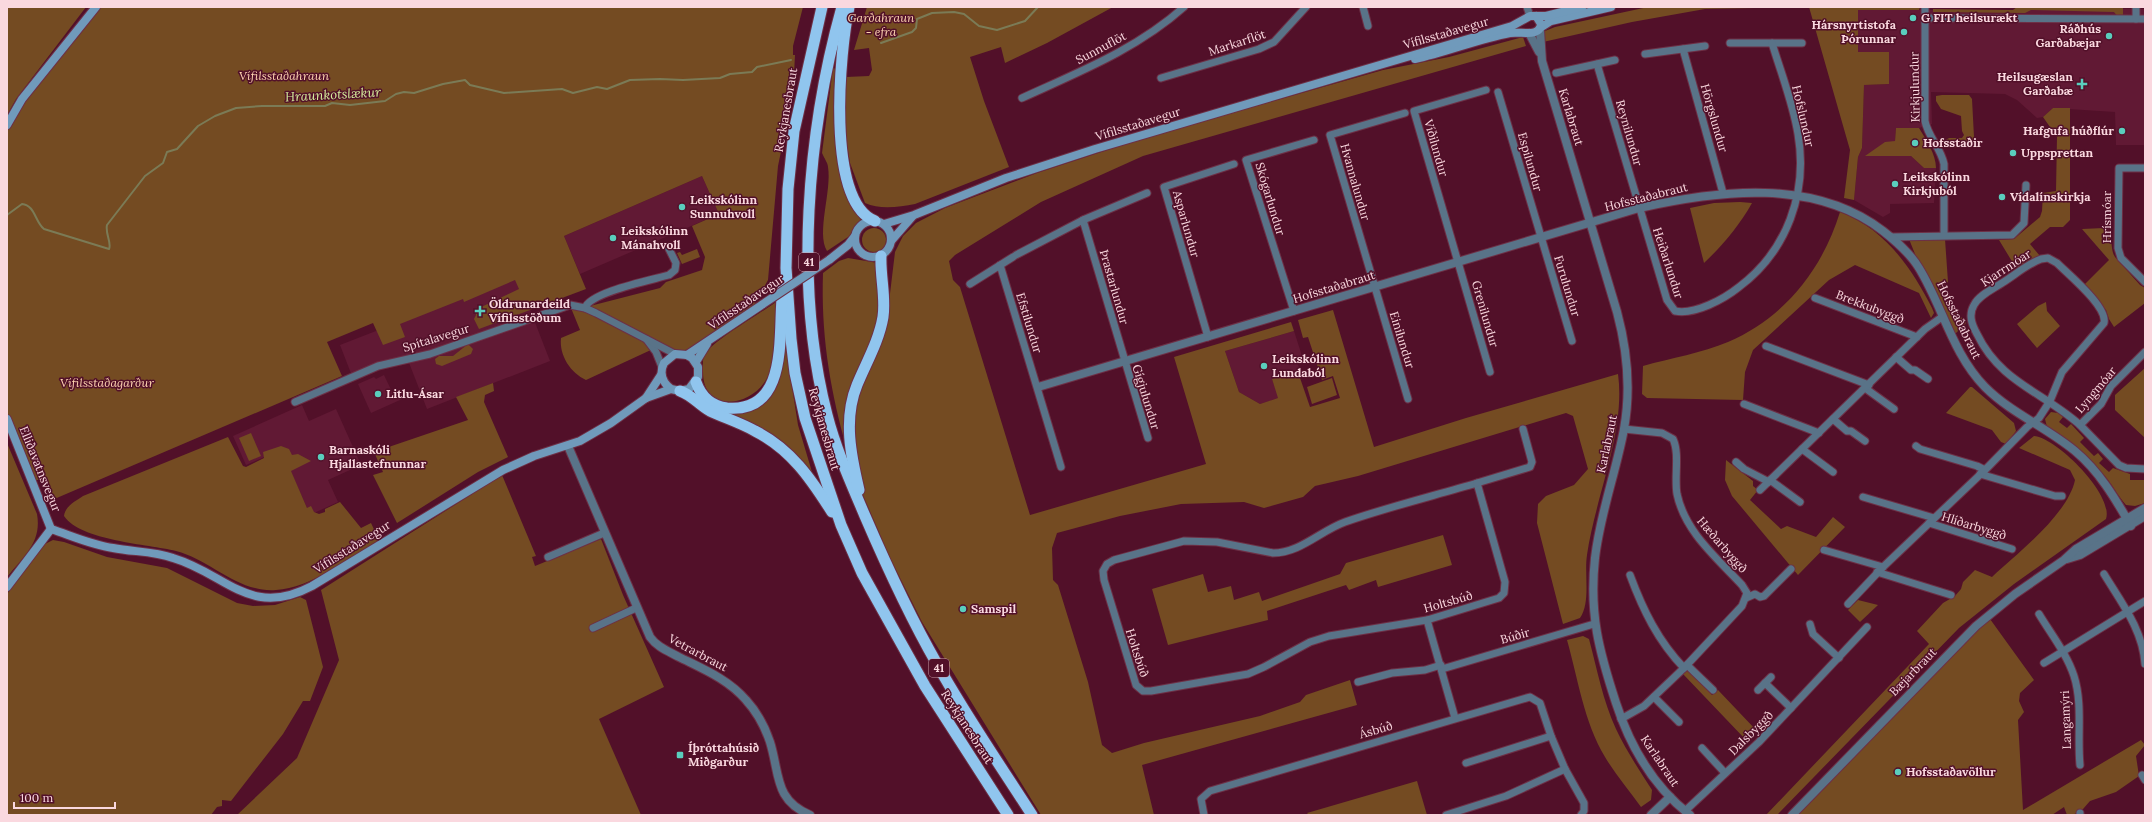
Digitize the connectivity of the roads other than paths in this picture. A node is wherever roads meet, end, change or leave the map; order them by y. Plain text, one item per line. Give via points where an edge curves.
1 (96, 7) edge
2 (822, 7) edge
3 (842, 7) edge
4 (849, 7) edge
5 (1184, 7) edge
6 (1306, 7) edge
7 (1362, 7) edge
8 (1527, 7) edge
9 (1582, 7) edge
10 (1611, 7) edge
11 (1925, 7) edge
12 (2136, 7) edge
13 (1531, 17) junction
14 (1925, 18) junction
15 (2136, 19) junction
16 (2145, 19) edge
17 (1368, 26) dead end
18 (1540, 29) junction
19 (1529, 33) junction
20 (1772, 43) junction
21 (1802, 43) dead end
22 (1730, 44) dead end
23 (1705, 46) dead end
24 (1683, 49) junction
25 (1645, 54) dead end
26 (1542, 60) junction
27 (1615, 60) dead end
28 (1597, 64) junction
29 (1373, 68) junction
30 (1556, 73) dead end
31 (1161, 78) dead end
32 (1486, 90) dead end
33 (1498, 92) dead end
34 (1022, 98) dead end
35 (1404, 113) dead end
36 (7, 125) edge
37 (1314, 140) dead end
38 (1234, 164) dead end
39 (2145, 168) edge
40 (2026, 185) dead end
41 (1147, 193) dead end
42 (1723, 193) junction
43 (1797, 196) junction
44 (1639, 208) junction
45 (914, 215) junction
46 (1083, 220) junction
47 (879, 222) junction
48 (1590, 223) junction
49 (1944, 235) junction
50 (855, 236) junction
51 (1891, 237) junction
52 (1541, 238) junction
53 (892, 240) junction
54 (668, 246) dead end
55 (861, 253) junction
56 (838, 255) junction
57 (881, 256) junction
58 (1458, 263) junction
59 (1000, 265) junction
60 (786, 268) junction
61 (2145, 282) edge
62 (970, 284) dead end
63 (1374, 287) junction
64 (1815, 298) dead end
65 (585, 308) junction
66 (1294, 311) junction
67 (1942, 317) junction
68 (1208, 337) junction
69 (1917, 337) junction
70 (646, 339) junction
71 (1572, 341) dead end
72 (708, 342) junction
73 (1766, 346) dead end
74 (2145, 352) edge
75 (675, 354) junction
76 (687, 355) junction
77 (1896, 357) junction
78 (1124, 361) junction
79 (696, 362) junction
80 (662, 371) junction
81 (1490, 372) dead end
82 (1928, 379) dead end
83 (696, 382) junction
84 (1867, 386) junction
85 (1038, 387) junction
86 (675, 390) junction
87 (646, 398) junction
88 (1408, 399) dead end
89 (2050, 401) junction
90 (296, 402) dead end
91 (1744, 404) dead end
92 (1894, 409) dead end
93 (7, 419) edge
94 (1833, 419) junction
95 (2033, 423) junction
96 (2080, 425) junction
97 (1523, 429) dead end
98 (1624, 429) junction
99 (1819, 432) junction
100 (1148, 438) dead end
101 (1865, 441) dead end
102 (568, 446) junction
103 (1916, 446) dead end
104 (1802, 450) junction
105 (1736, 462) dead end
106 (1061, 467) dead end
107 (2145, 469) edge
108 (1833, 472) dead end
109 (1983, 472) junction
110 (1769, 481) junction
111 (1477, 483) junction
112 (1760, 490) dead end
113 (2062, 496) dead end
114 (1863, 497) dead end
115 (1800, 502) dead end
116 (2145, 508) edge
117 (863, 512) junction
118 (2145, 516) edge
119 (1931, 521) junction
120 (2128, 522) junction
121 (841, 525) junction
122 (51, 529) junction
123 (604, 533) junction
124 (2012, 549) dead end
125 (1824, 550) dead end
126 (548, 557) dead end
127 (1791, 569) dead end
128 (1880, 570) junction
129 (2104, 574) dead end
130 (1630, 575) dead end
131 (7, 586) edge
132 (1951, 595) dead end
133 (1746, 598) junction
134 (2145, 601) edge
135 (1848, 604) dead end
136 (636, 608) junction
137 (2127, 612) junction
138 (2039, 614) dead end
139 (1427, 620) junction
140 (1594, 624) junction
141 (1810, 624) dead end
142 (593, 628) dead end
143 (1867, 628) dead end
144 (2062, 652) junction
145 (1839, 658) junction
146 (2044, 664) dead end
147 (2145, 664) edge
148 (1685, 666) junction
149 (1442, 667) junction
150 (1771, 677) dead end
151 (1358, 682) dead end
152 (1764, 683) junction
153 (1713, 690) dead end
154 (1758, 690) dead end
155 (1654, 697) junction
156 (1791, 708) junction
157 (1455, 718) junction
158 (1621, 719) junction
159 (1679, 722) dead end
160 (1551, 736) junction
161 (1702, 748) dead end
162 (1466, 762) dead end
163 (2080, 765) dead end
164 (1565, 769) junction
165 (1725, 773) junction
166 (1670, 797) junction
167 (1688, 813) edge
168 (810, 815) edge
169 (1008, 815) edge
170 (1032, 815) edge
171 (1204, 815) edge
172 (1446, 815) edge
173 (1581, 815) edge
174 (1651, 815) edge
175 (1792, 815) edge

1 - 36 main road via 22,99
2 - 60 highway, Reykjanesbraut / 41 via 794,131 788,189
3 - 117 highway, Reykjanesbraut / 41 via 818,123 810,208 809,292 817,370 827,417 846,474
4 - 47 highway via 843,34 840,69 841,134 854,201 861,212
5 - 34 street, Sunnuflöt via 1127,48 1092,67
6 - 31 street, Markarflöt via 1274,42
7 - 17 street
8 - 13 street
9 - 13 main road, Vífilsstaðavegur
10 - 18 main road, Vífilsstaðavegur via 1551,21
11 - 14 street, Kirkjulundur
12 - 15 street
13 - 18 main road via 1541,21
13 - 19 main road via 1523,25
13 - 29 main road, Vífilsstaðavegur via 1512,26
14 - 15 street
14 - 49 street, Kirkjulundur via 1925,121 1944,164
15 - 16 street
18 - 19 main road, Vífilsstaðavegur via 1535,33
18 - 26 street, Karlabraut
19 - 26 street, Karlabraut
19 - 29 main road, Vífilsstaðavegur via 1509,34
20 - 21 street
20 - 22 street
20 - 43 street, Hofslundur via 1798,133 1800,168
23 - 24 street
24 - 25 street
24 - 42 street, Hörgslundur
26 - 48 street, Karlabraut
27 - 28 street
28 - 30 street
28 - 44 street, Reynilundur
29 - 45 main road, Vífilsstaðavegur via 1088,151 1006,178
32 - 58 street, Víðilundur via 1414,112
33 - 52 street, Espilundur
35 - 63 street, Hvannalundur via 1330,135
37 - 66 street, Skógarlundur via 1246,160
38 - 68 street, Asparlundur via 1164,187
39 - 61 street, Hrísmóar via 2119,168 2118,248 2121,258
40 - 49 street via 2024,223 2016,232 2008,235
41 - 46 street
42 - 43 street, Hofsstaðabraut
42 - 44 street, Hofsstaðabraut
43 - 44 street, Heiðarlundur via 1787,229 1774,252 1755,275 1721,299 1685,312 1675,311 1667,300
43 - 51 street, Hofsstaðabraut via 1848,210
44 - 48 street, Hofsstaðabraut
45 - 47 main road, Vífilsstaðavegur
45 - 53 main road, Vífilsstaðavegur
46 - 59 street
46 - 78 street, Þrastarlundur
47 - 50 main road, Vífilsstaðavegur via 864,223
47 - 53 main road via 890,231
48 - 52 street, Hofsstaðabraut
48 - 98 street, Karlabraut via 1623,337 1627,389
49 - 51 street
50 - 55 main road via 857,248
50 - 56 main road, Vífilsstaðavegur
51 - 67 street, Hofsstaðabraut via 1919,268
52 - 58 street, Hofsstaðabraut
52 - 71 street, Furulundur
53 - 57 main road, Vífilsstaðavegur via 889,250
54 - 65 street via 676,263 675,270 669,275 600,296 589,302
55 - 56 main road, Vífilsstaðavegur
55 - 57 main road, Vífilsstaðavegur via 870,258
56 - 72 main road, Vífilsstaðavegur, bridge
57 - 117 highway via 883,315 880,332 856,386 849,421 850,446
58 - 63 street, Hofsstaðabraut
58 - 81 street, Grenilundur
59 - 62 street
59 - 85 street, Efstilundur
60 - 83 highway via 781,304 778,367 766,392 748,405 725,407 708,400
60 - 121 highway, Reykjanesbraut / 41 via 795,373 805,418
63 - 66 street, Hofsstaðabraut
63 - 88 street, Einilundur
64 - 69 street, Brekkubyggð
65 - 70 street, Spítalavegur
65 - 90 street, Spítalavegur via 574,305 564,307 430,354 378,366
66 - 68 street, Hofsstaðabraut
67 - 69 street
67 - 95 street, Hofsstaðabraut via 1958,351 1973,373 1992,394
68 - 78 street, Hofsstaðabraut
69 - 77 street
70 - 75 street, Spítalavegur
70 - 80 street, Spítalavegur via 656,352
72 - 76 main road, Vífilsstaðavegur
72 - 79 main road, Vífilsstaðavegur
73 - 84 street
74 - 96 street, Lyngmóar via 2111,386 2101,404
75 - 76 main road
75 - 80 main road, Vífilsstaðavegur via 667,359
76 - 79 main road
77 - 82 street via 1911,370
77 - 84 street
78 - 85 street, Hofsstaðabraut
78 - 100 street, Gígjulundur
79 - 83 main road via 699,372
80 - 86 main road via 663,381
80 - 87 main road, Vífilsstaðavegur
83 - 86 main road, Vífilsstaðavegur via 689,388
84 - 92 street
84 - 94 street
85 - 106 street, Efstilundur
86 - 87 main road, Vífilsstaðavegur
86 - 121 highway via 688,394 708,410 756,431 783,449 812,480
87 - 102 main road, Vífilsstaðavegur via 611,423
89 - 89 street, Kjarrmóar via 2060,374 2101,328 2105,319 2101,308 2057,263 2045,258 2037,260 1981,297 1972,308 1971,317 1980,340 2000,366 2015,380
89 - 95 street, Kjarrmóar
89 - 96 street, Lyngmóar
91 - 99 street
93 - 122 main road, Elliðavatnsvegur
94 - 99 street
94 - 101 street via 1846,431 1851,431
95 - 109 street, Hlíðarbyggð
95 - 120 street, Hofsstaðabraut via 2084,458 2101,478
96 - 107 street, Lyngmóar via 2119,465
97 - 111 street, Holtsbúð via 1532,462 1530,467
98 - 133 street, Hæðarbyggð via 1662,432 1673,439 1678,494 1684,515 1702,542 1742,585
98 - 140 street, Karlabraut via 1597,544 1593,586
99 - 104 street
102 - 122 main road, Vífilsstaðavegur via 534,456 502,470 312,586 288,596 270,598 246,594 174,558 104,546
102 - 123 street, Vetrarbraut
103 - 109 street via 1977,466
104 - 108 street
104 - 110 street
105 - 110 street via 1744,469
109 - 113 street via 2055,496
109 - 119 street, Hlíðarbyggð
110 - 112 street
110 - 115 street
111 - 139 street, Holtsbúð via 1505,582 1504,593 1496,600
111 - 139 street, Holtsbúð via 1345,522 1300,547 1282,553 1212,541 1184,541 1114,560 1107,564 1103,571 1134,680 1138,688 1147,691 1248,674 1310,642 1329,636
114 - 119 street, Hlíðarbyggð
116 - 120 street, Bæjarbraut
117 - 170 highway, Reykjanesbraut / 41 via 890,575 937,664
118 - 120 street, Bæjarbraut
119 - 124 street, Hlíðarbyggð
119 - 128 street, Hlíðarbyggð
120 - 175 street, Bæjarbraut via 2076,549 2015,594 1967,634
121 - 169 highway, Reykjanesbraut / 41 via 877,602 925,686
122 - 131 main road
123 - 126 street
123 - 136 street, Vetrarbraut
125 - 128 street
127 - 133 street via 1764,596 1755,594
128 - 132 street
128 - 135 street, Hlíðarbyggð
129 - 137 street
130 - 148 street via 1652,627 1664,645
133 - 148 street via 1742,606
134 - 137 street
136 - 142 street
136 - 168 street, Vetrarbraut via 656,644 722,679 746,700 766,733 784,796 794,808
137 - 144 street
137 - 147 street via 2143,645
138 - 144 street, Langamýri
139 - 149 street
140 - 149 street, Búðir
140 - 158 street, Karlabraut
141 - 145 street via 1813,634
143 - 145 street, Dalsbyggð
144 - 146 street
144 - 163 street, Langamýri via 2075,678
145 - 156 street, Dalsbyggð
148 - 153 street
148 - 155 street
149 - 151 street via 1392,673
149 - 157 street
150 - 152 street
152 - 154 street
152 - 156 street, Dalsbyggð
155 - 158 street
155 - 159 street
156 - 165 street, Dalsbyggð
157 - 160 street, Ásbúð via 1526,697 1534,697 1543,708
157 - 171 street, Ásbúð via 1210,791 1201,799
158 - 166 street, Karlabraut via 1629,738
160 - 162 street
160 - 164 street, Ásbúð
161 - 165 street, Dalsbyggð
164 - 172 street via 1506,796
164 - 173 street, Ásbúð via 1584,803
165 - 167 street, Dalsbyggð
166 - 167 street, Karlabraut
166 - 174 street

